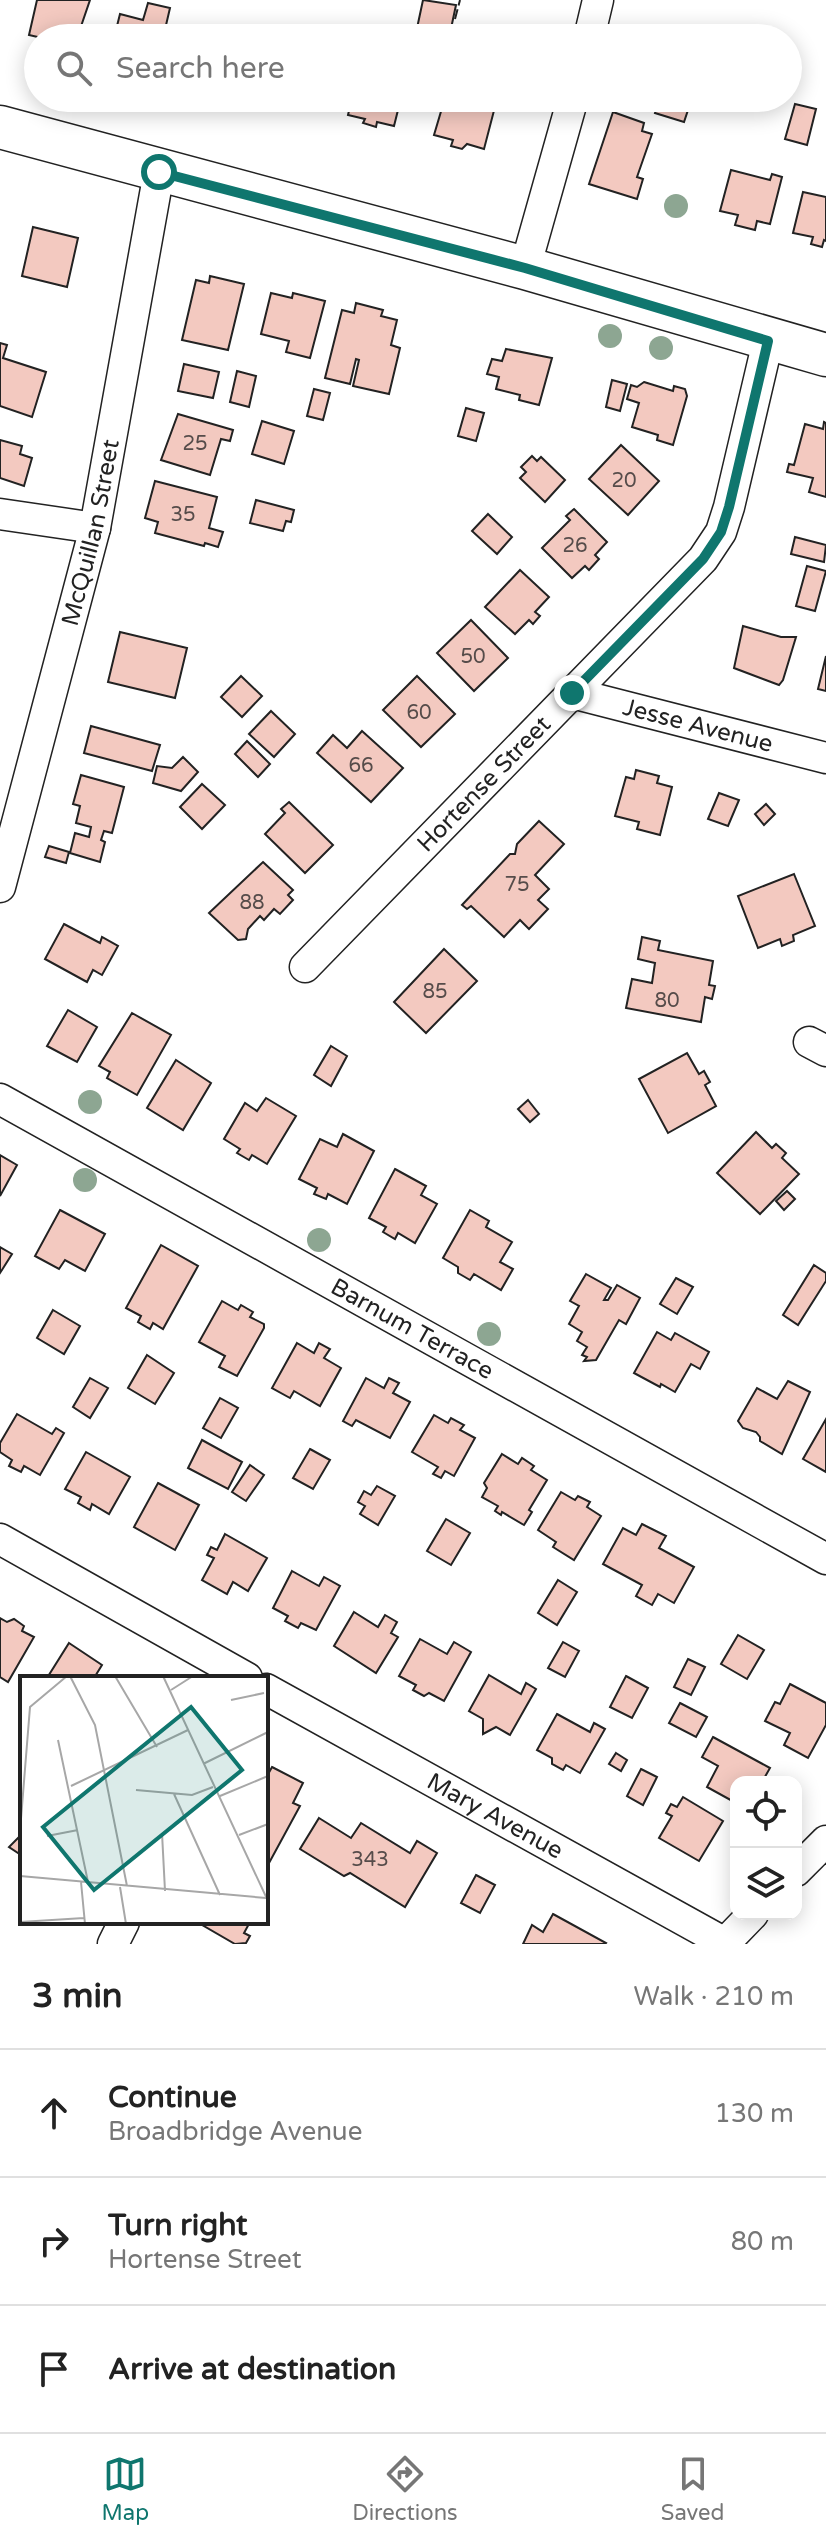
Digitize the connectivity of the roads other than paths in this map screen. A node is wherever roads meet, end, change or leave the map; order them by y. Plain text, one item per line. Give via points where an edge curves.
1 (598, 0) edge
2 (592, 24) edge
3 (569, 112) edge
4 (0, 127) edge
5 (159, 172) junction
6 (525, 268) junction
7 (768, 341) junction
8 (826, 355) edge
9 (0, 514) edge
10 (95, 528) junction
11 (572, 693) junction
12 (826, 758) edge
13 (0, 887) edge
14 (305, 967) dead end
15 (0, 1099) edge
16 (0, 1539) edge
17 (826, 1559) edge
18 (243, 1676) edge
19 (268, 1690) edge
20 (826, 1841) edge
21 (802, 1865) edge
22 (747, 1920) edge
23 (123, 1924) edge
24 (724, 1943) edge
25 (113, 1944) edge

1 - 2 street
3 - 6 street
4 - 5 main road
5 - 6 main road
5 - 10 street, McQuillan Street
6 - 7 main road
7 - 8 main road
7 - 11 street, Hortense Street via 721,532 703,559
9 - 10 street
10 - 13 street, McQuillan Street
11 - 12 street, Jesse Avenue
11 - 14 street, Hortense Street
15 - 17 street, Barnum Terrace
16 - 18 street
19 - 24 street, Mary Avenue
20 - 21 street
22 - 24 street
23 - 25 street

